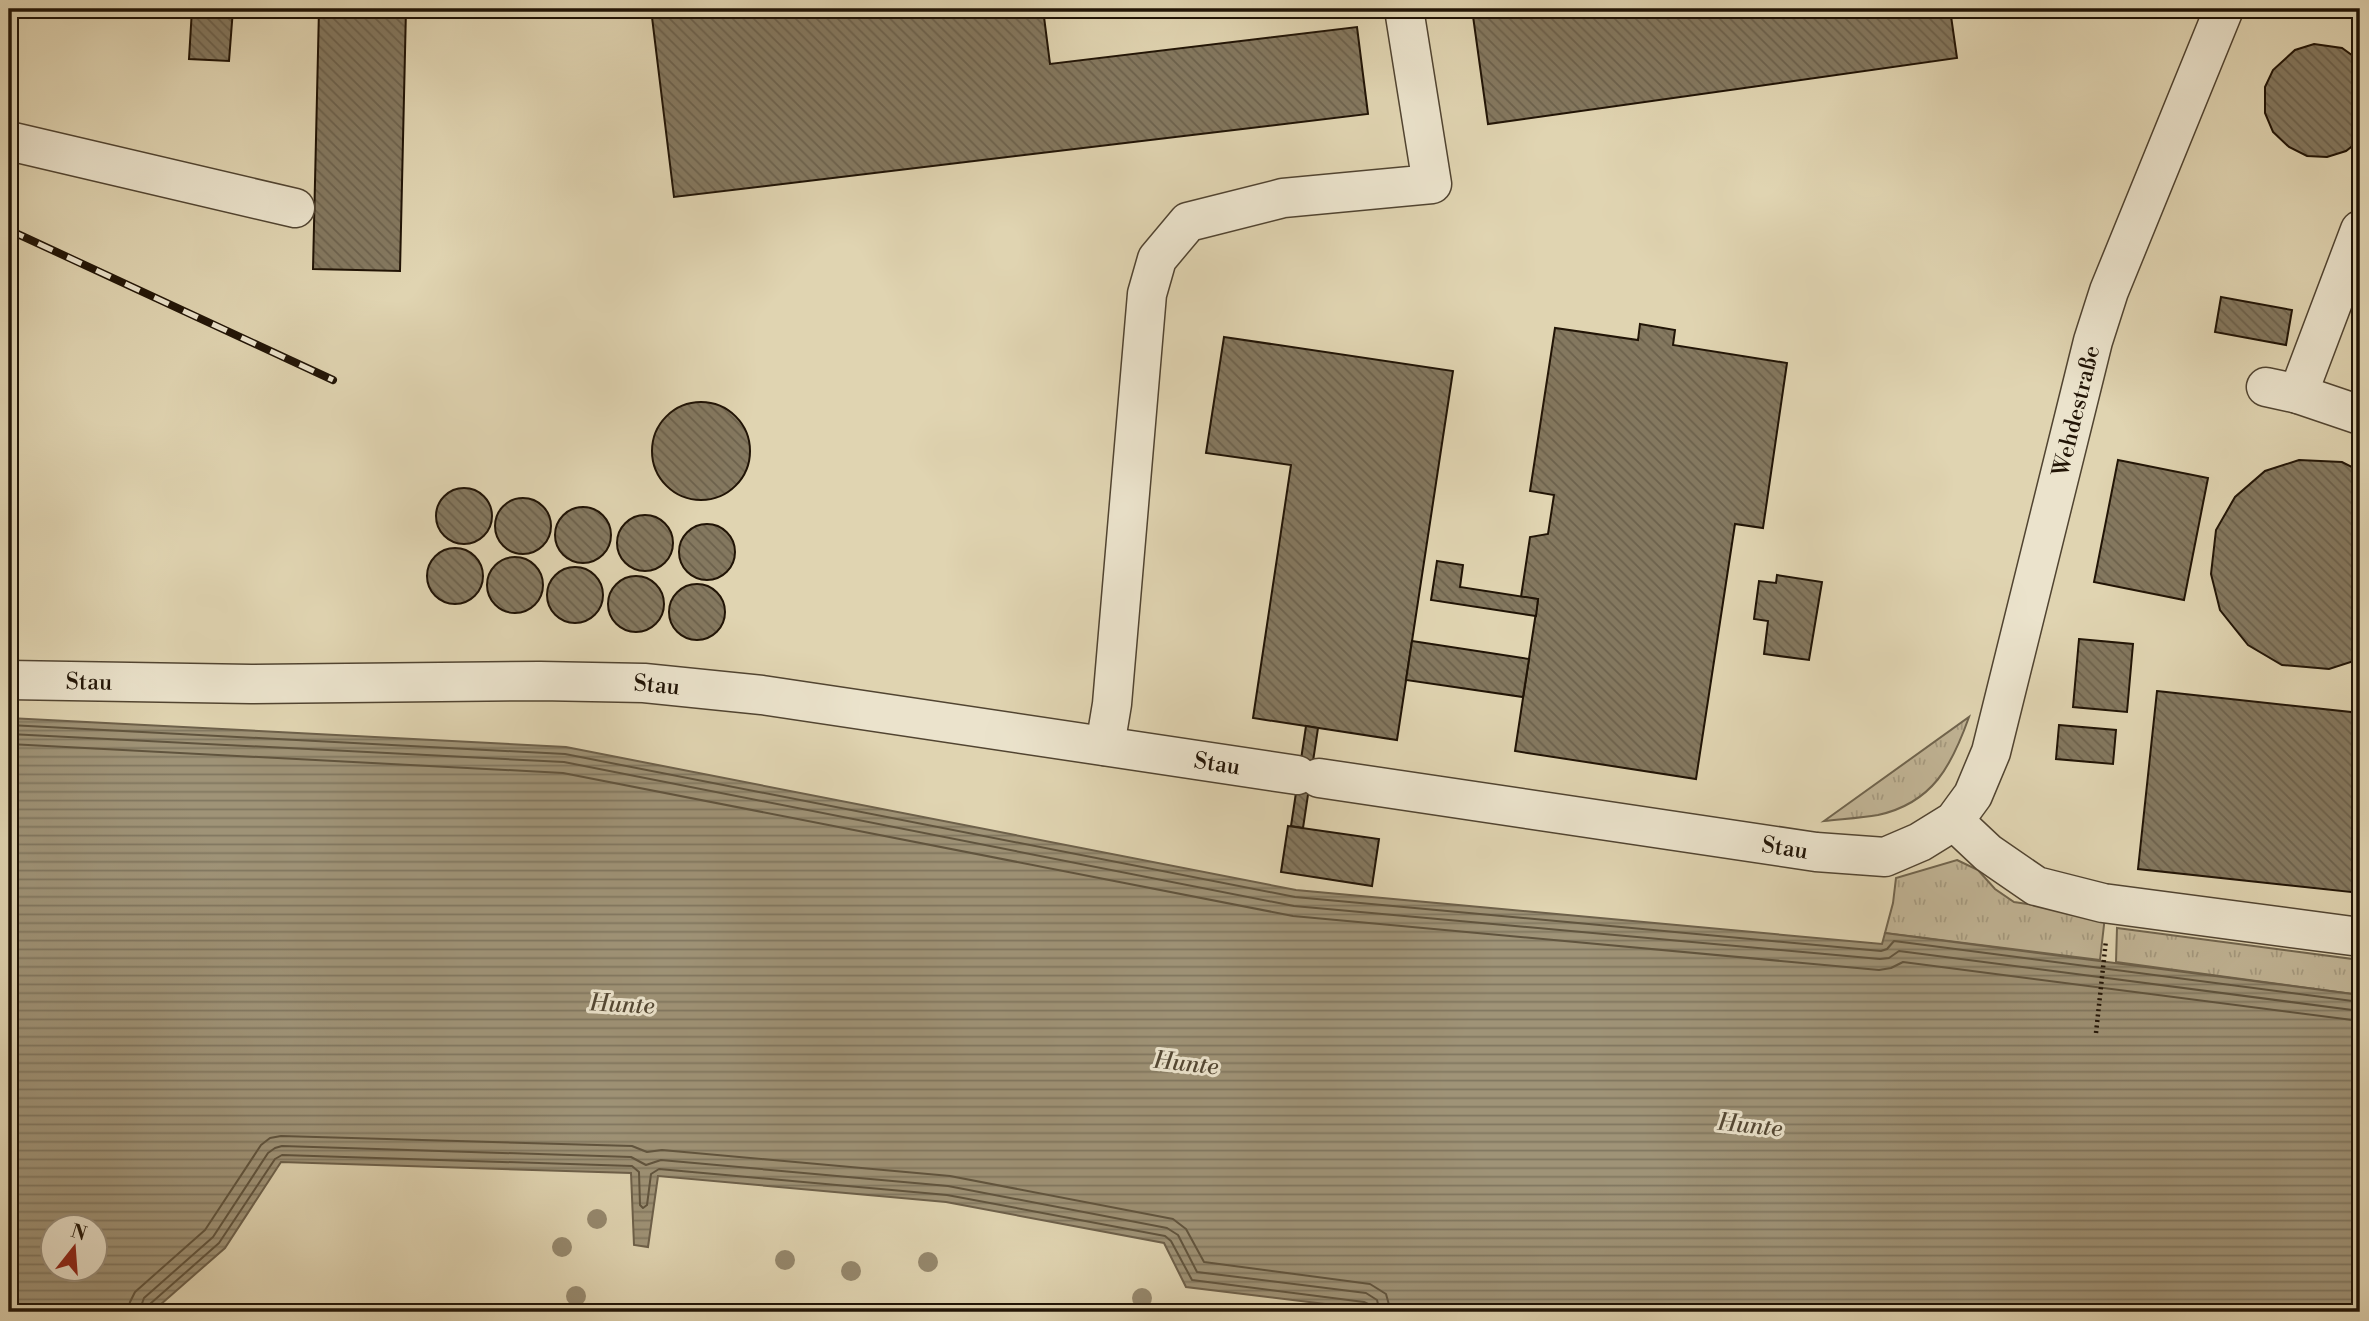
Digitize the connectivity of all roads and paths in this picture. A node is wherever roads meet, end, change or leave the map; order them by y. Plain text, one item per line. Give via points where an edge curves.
1 (1404, 9) edge
2 (2224, 9) edge
3 (9, 141) edge
4 (295, 208) dead end
5 (2360, 230) edge
6 (2360, 415) edge
7 (9, 680) edge
8 (1105, 746) junction
9 (1954, 821) junction
10 (2108, 929) dead end
11 (2360, 937) edge
12 (2096, 1033) dead end

1 - 8 street via 1432,184 1283,198 1188,222 1157,260 1147,294
2 - 9 street, Wehdestraße via 2109,291 1991,752 1973,795
3 - 4 street
5 - 6 street via 2282,390
7 - 8 street, Stau via 644,683 762,695
8 - 9 street, Stau via 1802,850 1885,857
9 - 11 street via 1987,853 2036,886 2103,904
10 - 12 path

